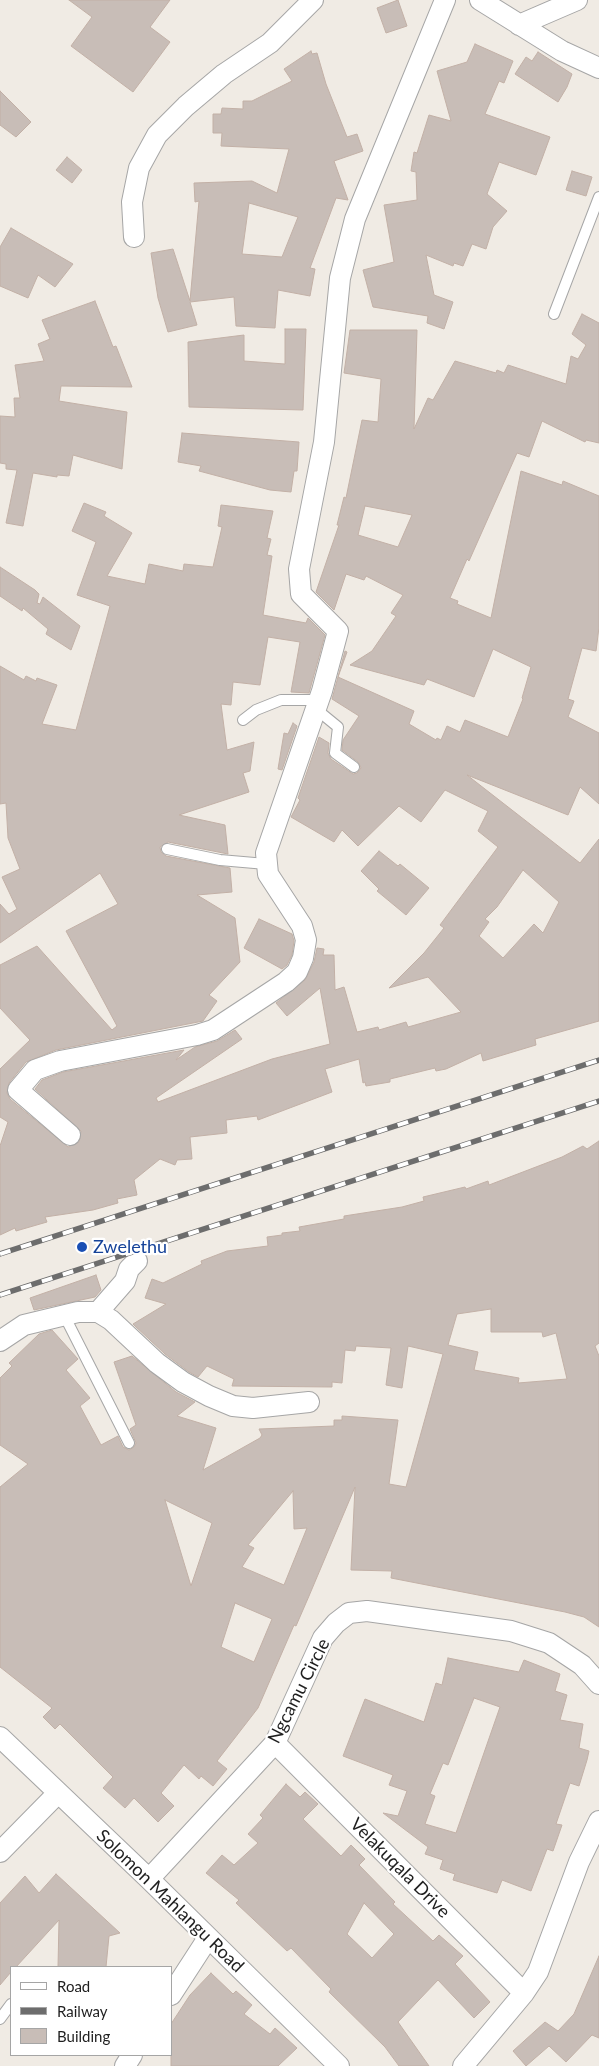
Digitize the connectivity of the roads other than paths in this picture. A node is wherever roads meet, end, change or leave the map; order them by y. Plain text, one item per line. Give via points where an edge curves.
1 (313, 0) edge
2 (445, 0) edge
3 (480, 0) edge
4 (577, 0) edge
5 (519, 25) junction
6 (598, 69) edge
7 (599, 197) edge
8 (134, 237) dead end
9 (554, 314) dead end
10 (317, 704) junction
11 (243, 720) dead end
12 (354, 767) dead end
13 (167, 849) dead end
14 (266, 864) junction
15 (70, 1135) dead end
16 (138, 1261) dead end
17 (98, 1312) junction
18 (64, 1315) junction
19 (0, 1341) edge
20 (309, 1402) dead end
21 (129, 1444) dead end
22 (599, 1684) edge
23 (0, 1737) edge
24 (275, 1743) junction
25 (58, 1793) junction
26 (599, 1821) edge
27 (0, 1852) edge
28 (149, 1878) junction
29 (208, 1938) junction
30 (172, 1993) edge
31 (524, 1993) junction
32 (10, 2005) edge
33 (0, 2019) edge
34 (468, 2065) edge
35 (339, 2066) edge

1 - 8 street via 270,43 224,74 157,135 139,168 132,202
2 - 10 street via 355,219 340,278 324,442 299,569 301,594 338,631
3 - 5 street
4 - 5 street
5 - 6 street
7 - 9 lane
10 - 11 lane via 281,700 256,710
10 - 12 lane via 338,727 335,753
10 - 14 street via 271,836
13 - 14 lane via 220,860
14 - 15 street via 276,890 302,926 306,940 297,972 213,1030 60,1061 34,1070 18,1090
16 - 17 street
17 - 18 street
17 - 20 street via 157,1363 209,1396 233,1406 253,1408
18 - 19 street via 24,1325
18 - 21 lane
22 - 24 street, Ngcamu Circle via 582,1665 549,1643 511,1631 367,1611 349,1613 323,1638
23 - 25 street, Solomon Mahlangu Road
24 - 28 street, Ngcamu Circle
24 - 31 street, Velakuqala Drive
25 - 27 street
25 - 28 street, Solomon Mahlangu Road
26 - 31 street via 579,1862 538,1972
28 - 29 street, Solomon Mahlangu Road
29 - 30 street
29 - 35 street, Solomon Mahlangu Road
31 - 34 street
32 - 33 lane

